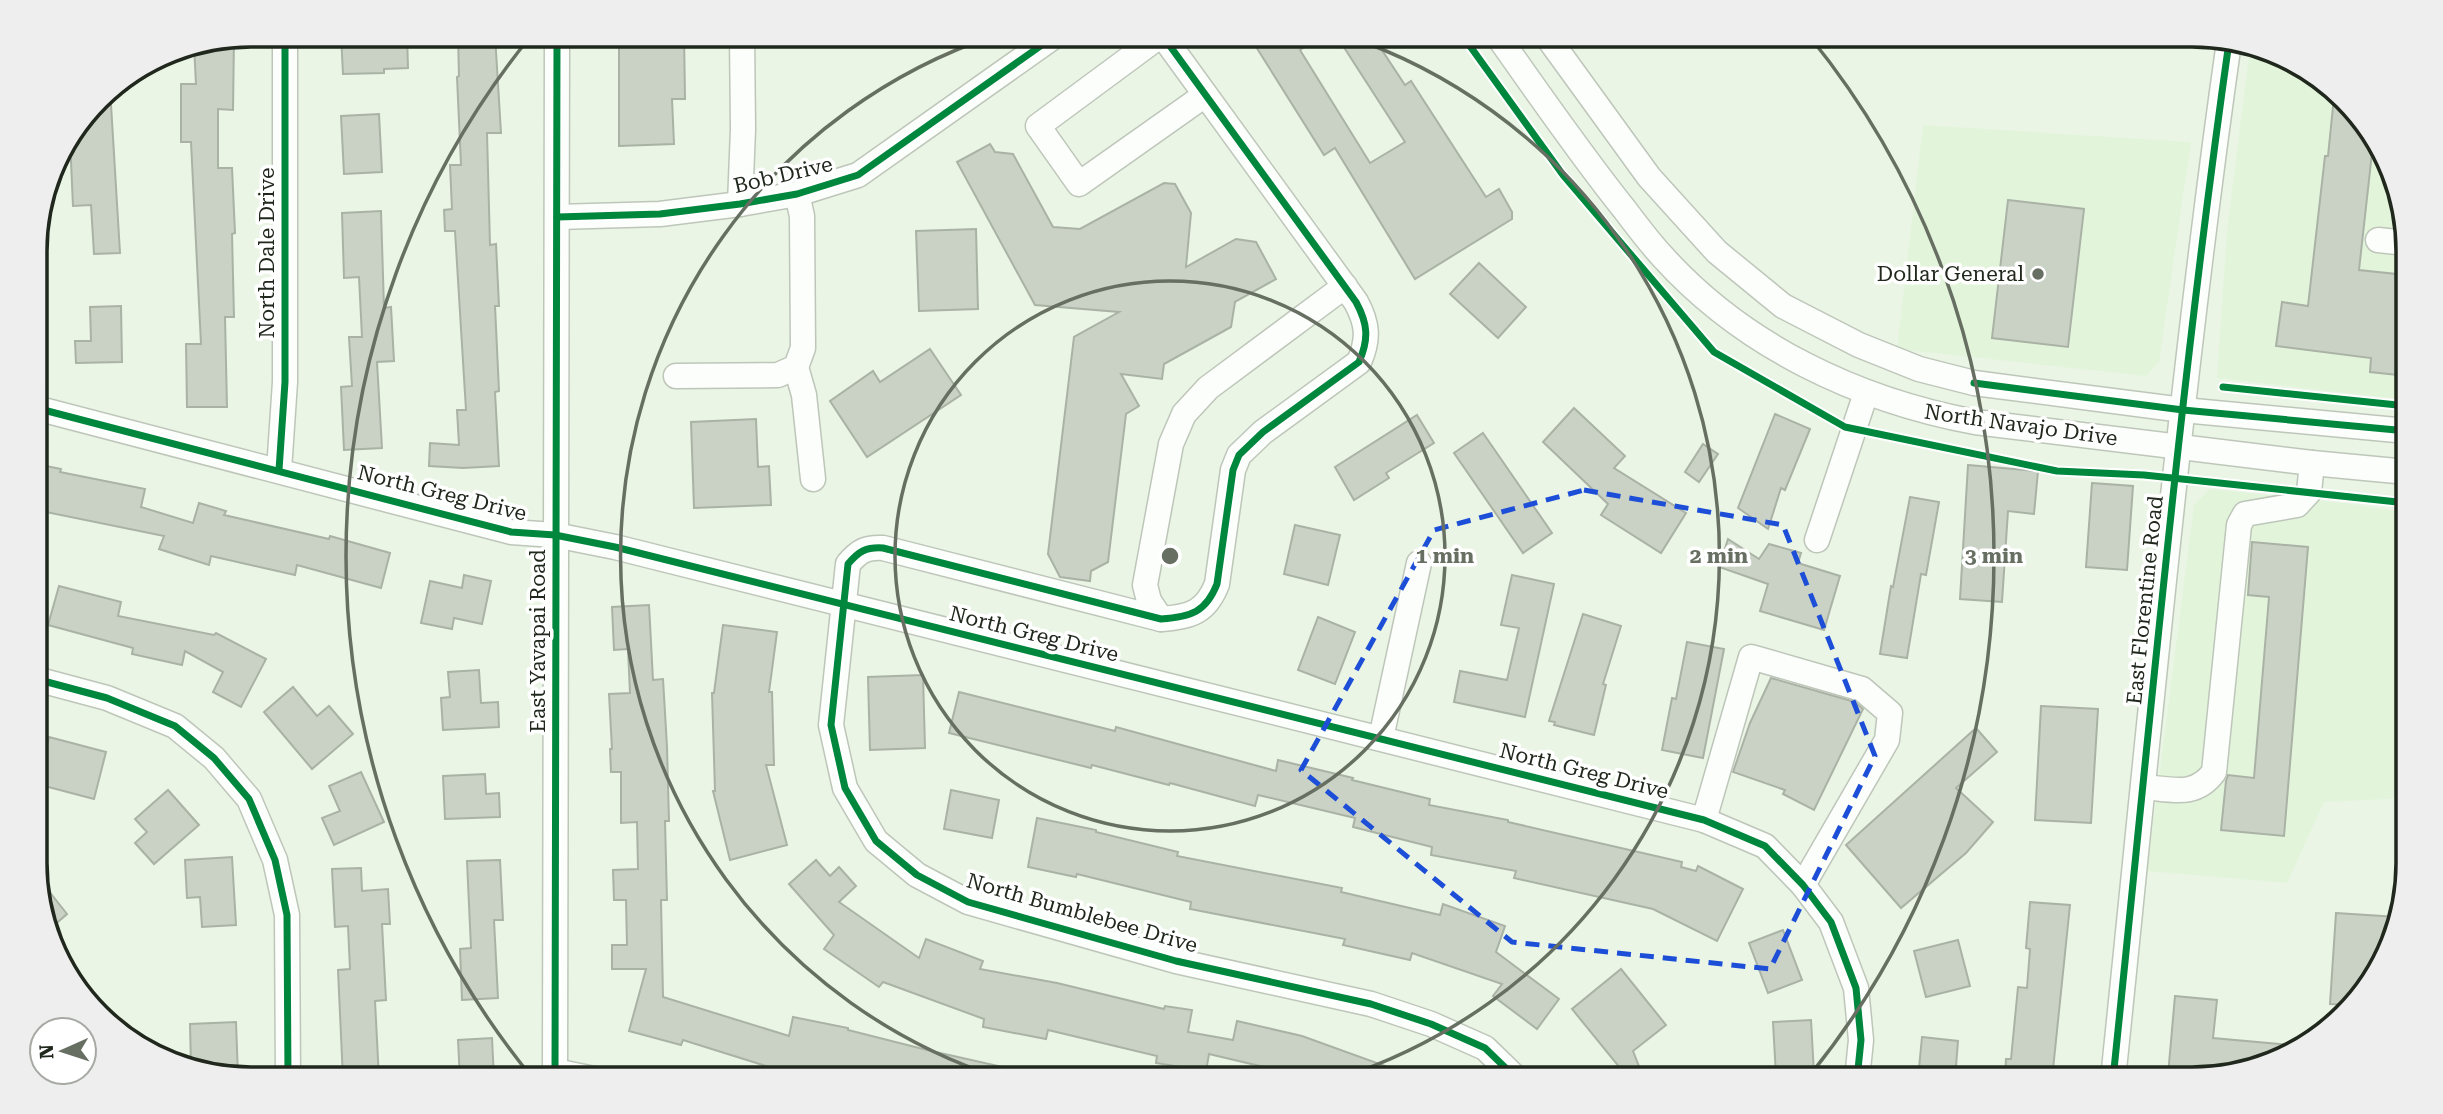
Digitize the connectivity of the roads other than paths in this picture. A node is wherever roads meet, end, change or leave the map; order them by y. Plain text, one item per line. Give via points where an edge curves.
1 (1506, 47) edge
2 (1555, 47) edge
3 (285, 48) edge
4 (557, 48) edge
5 (741, 48) edge
6 (1038, 48) edge
7 (1144, 48) edge
8 (1170, 48) edge
9 (2228, 51) edge
10 (1206, 95) junction
11 (1619, 136) junction
12 (1587, 159) junction
13 (797, 194) junction
14 (740, 204) junction
15 (557, 217) junction
16 (2378, 240) dead end
17 (2395, 242) edge
18 (1345, 286) junction
19 (796, 367) junction
20 (676, 376) dead end
21 (1866, 393) junction
22 (2183, 410) junction
23 (48, 411) edge
24 (2396, 430) edge
25 (2178, 447) junction
26 (2312, 463) junction
27 (279, 470) junction
28 (2396, 471) edge
29 (813, 479) dead end
30 (555, 535) junction
31 (1817, 540) dead end
32 (1419, 563) dead end
33 (843, 604) junction
34 (1161, 619) junction
35 (47, 682) edge
36 (1381, 738) junction
37 (2143, 787) junction
38 (1704, 820) junction
39 (1803, 884) junction
40 (1504, 1066) edge
41 (1858, 1066) edge
42 (2114, 1066) edge
43 (288, 1067) edge
44 (555, 1067) edge

1 - 12 street, North Navajo Drive
2 - 11 street, North Navajo Drive
3 - 27 street, North Dale Drive via 285,382
4 - 15 street, East Yavapai Road
5 - 14 street
6 - 13 street, Bob Drive via 858,175
7 - 10 street via 1038,126 1079,184
8 - 10 street
9 - 22 street, East Florentine Road
10 - 18 street
11 - 12 street
11 - 22 street, North Navajo Drive via 1649,177 1717,252 1783,306 1859,345 1919,369 1974,383
12 - 21 street, North Navajo Drive via 1662,256 1699,292 1752,334 1804,366
13 - 14 street, Bob Drive
13 - 19 street via 803,216 803,348
14 - 15 street, Bob Drive via 660,214
15 - 30 street, East Yavapai Road
16 - 17 street
18 - 34 street via 1208,388 1184,414 1171,443 1145,585
18 - 34 street via 1366,320 1366,348 1359,362 1239,455 1211,599 1189,616
19 - 20 street via 778,375
19 - 29 street via 804,395
21 - 25 street, North Navajo Drive via 1963,420
21 - 31 street
22 - 24 street, North Navajo Drive
22 - 25 street, East Florentine Road
23 - 27 street, North Greg Drive
25 - 26 street, North Navajo Drive
25 - 37 street, East Florentine Road
26 - 28 street, North Navajo Drive
26 - 37 street via 2308,492 2297,505 2245,514 2239,525 2214,772 2206,784 2189,791
27 - 30 street, North Greg Drive via 511,532
30 - 33 street, North Greg Drive
30 - 44 street, East Yavapai Road
32 - 36 street
33 - 34 street, North Bumblebee Drive via 848,564 857,553 883,548
33 - 36 street, North Greg Drive
33 - 40 street, North Bumblebee Drive via 831,725 845,788 876,841 917,875 968,902 1176,961 1371,1004 1485,1048
35 - 43 street via 107,698 175,726 214,758 249,799 275,860 287,915
36 - 38 street, North Greg Drive
37 - 42 street, East Florentine Road
38 - 39 street, North Greg Drive via 1765,846
38 - 39 street via 1751,657 1862,688 1890,713 1886,740
39 - 41 street, North Greg Drive via 1831,922 1856,988

